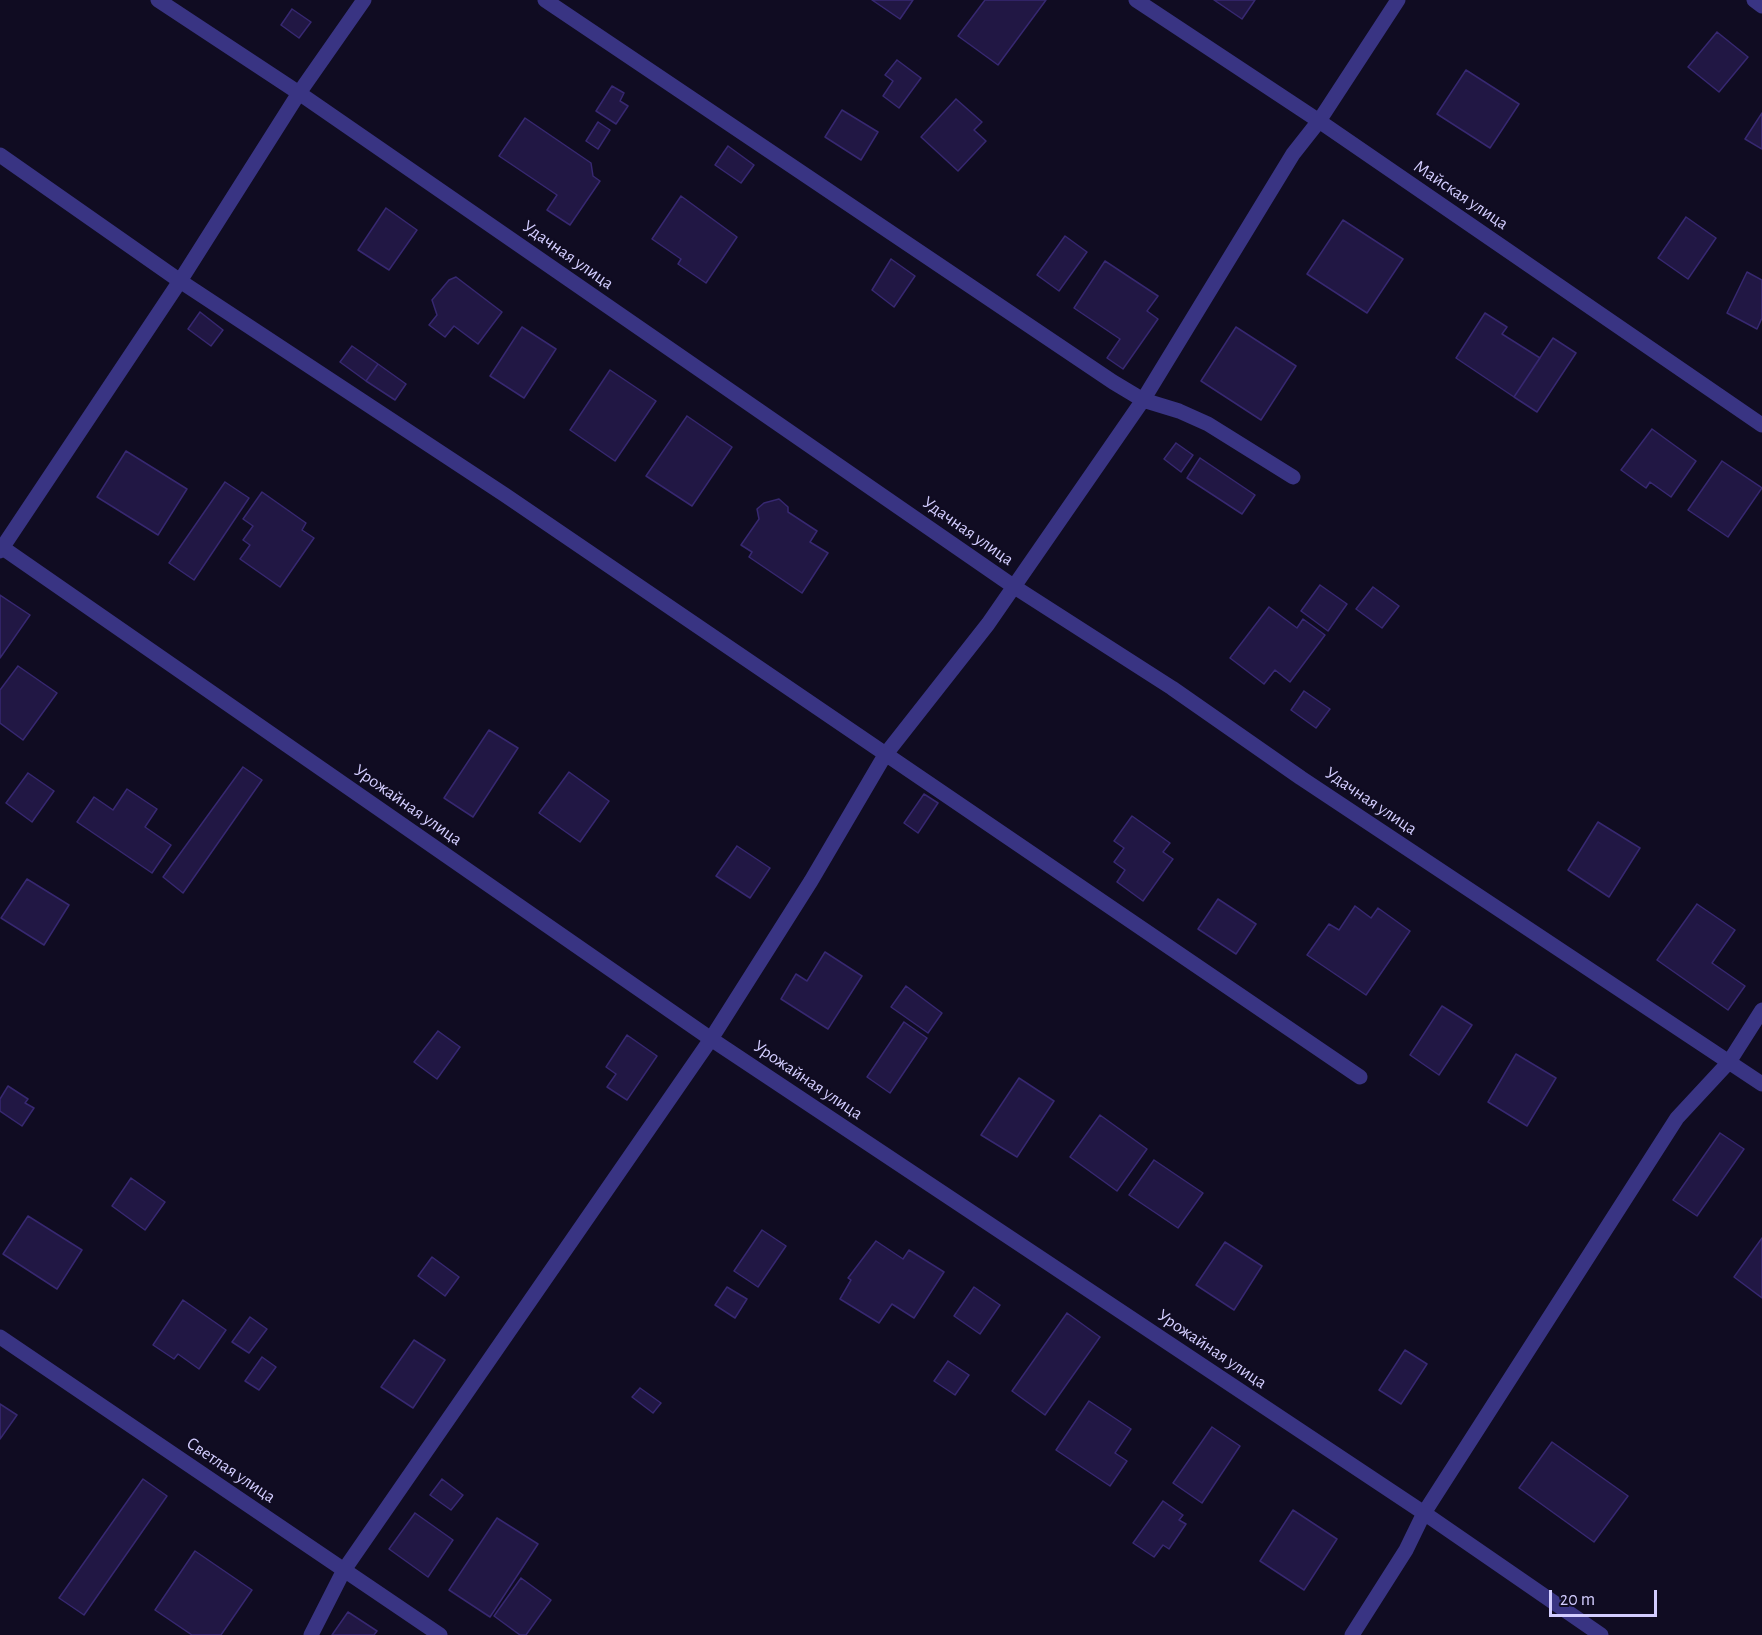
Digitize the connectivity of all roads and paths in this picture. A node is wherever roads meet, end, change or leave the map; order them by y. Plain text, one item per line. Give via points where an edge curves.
1 (158, 0) edge
2 (364, 0) edge
3 (545, 0) edge
4 (1137, 0) edge
5 (1398, 0) edge
6 (1754, 0) edge
7 (1762, 6) edge
8 (299, 93) junction
9 (1319, 121) junction
10 (0, 155) edge
11 (180, 281) junction
12 (1143, 400) junction
13 (1762, 425) edge
14 (1293, 477) dead end
15 (1, 548) edge
16 (1012, 586) junction
17 (885, 755) junction
18 (1762, 1010) edge
19 (711, 1039) junction
20 (1729, 1062) junction
21 (1360, 1077) dead end
22 (1762, 1084) edge
23 (0, 1337) edge
24 (1424, 1513) junction
25 (344, 1570) junction
26 (311, 1635) edge
27 (440, 1635) edge
28 (1352, 1635) edge
29 (1601, 1635) edge

1 - 8 street, Удачная улица
2 - 8 street
3 - 12 street
4 - 9 street, Майская улица
5 - 9 street
6 - 7 street
8 - 11 street
8 - 16 street, Удачная улица
9 - 12 street via 1293,154
9 - 13 street, Майская улица
10 - 11 street
11 - 15 street
11 - 17 street via 505,495
12 - 14 street via 1208,424
12 - 16 street
15 - 19 street, Урожайная улица
16 - 17 street via 988,624
16 - 20 street, Удачная улица via 1172,688
17 - 19 street
17 - 21 street
18 - 20 street
19 - 24 street, Урожайная улица
19 - 25 street
20 - 22 street, Удачная улица
20 - 24 street via 1677,1118
23 - 25 street, Светлая улица
24 - 28 street via 1391,1575
24 - 29 street, Урожайная улица
25 - 26 street
25 - 27 street, Светлая улица

